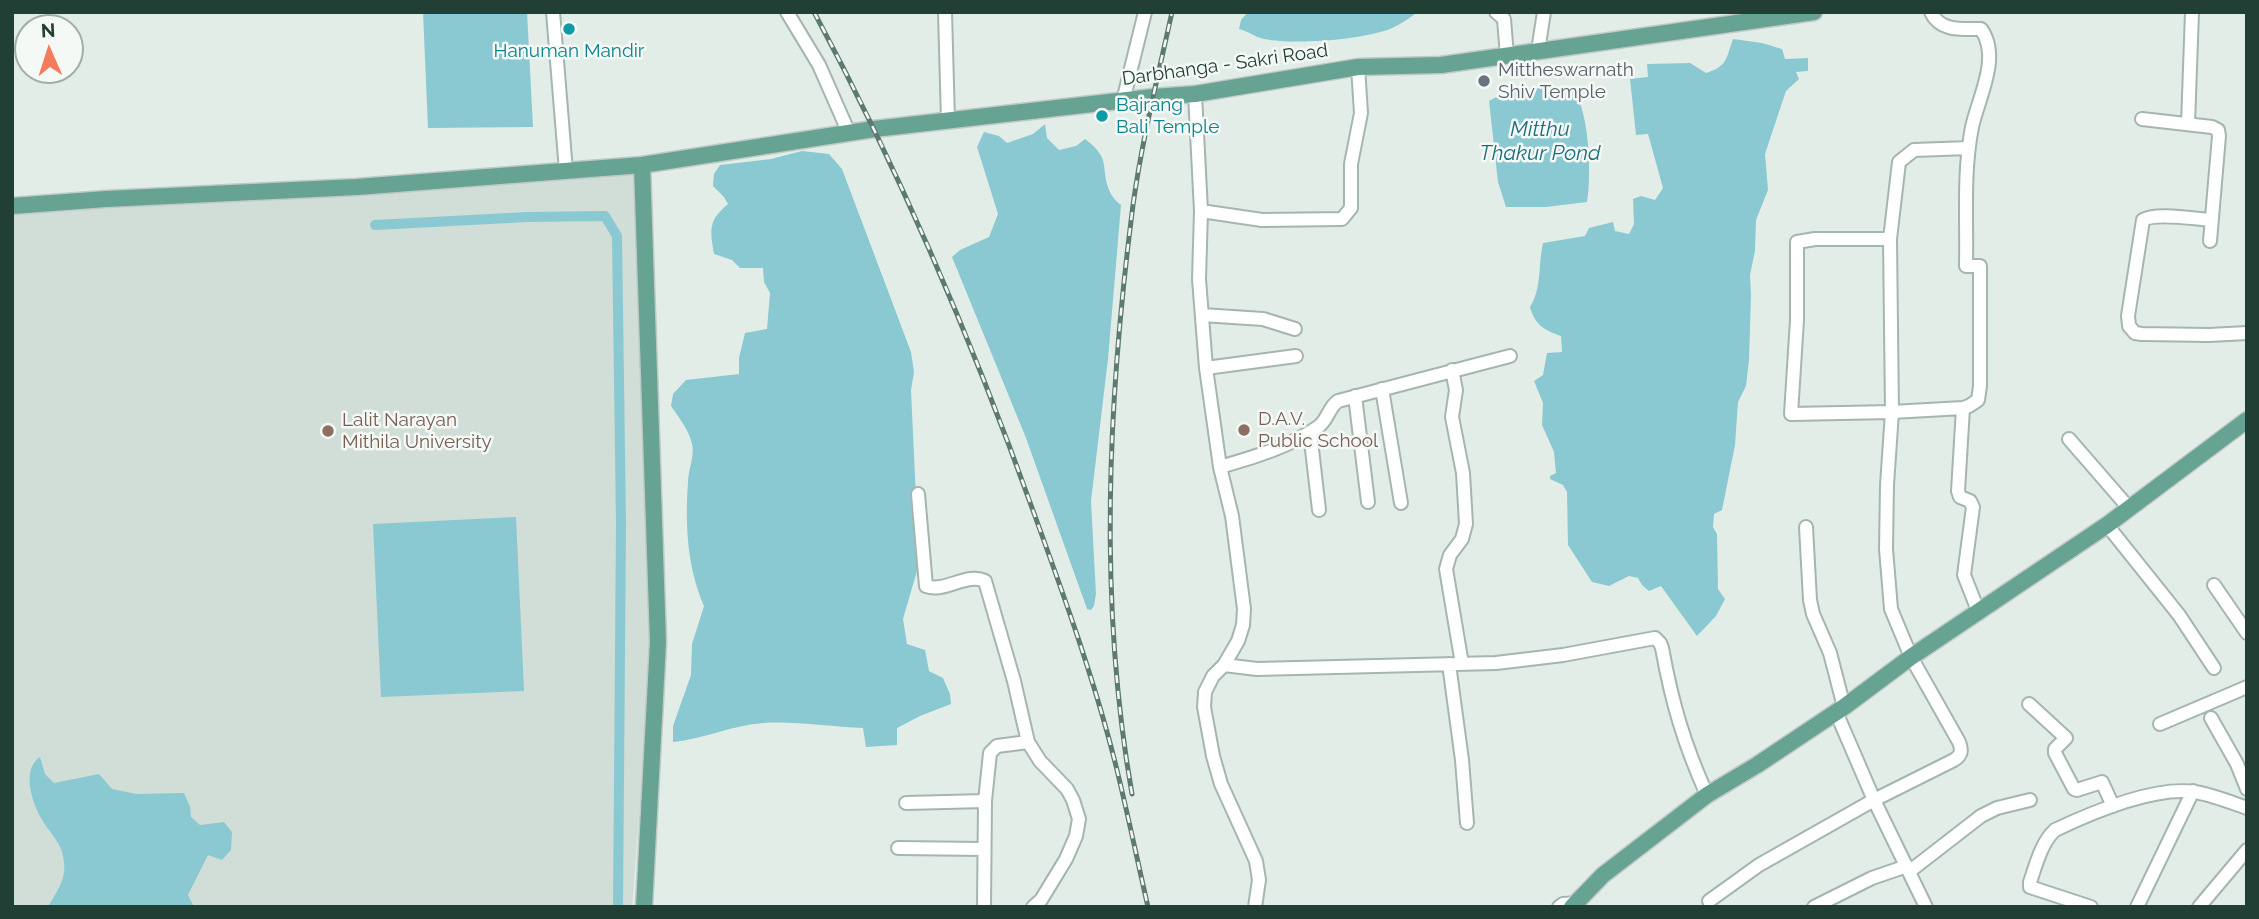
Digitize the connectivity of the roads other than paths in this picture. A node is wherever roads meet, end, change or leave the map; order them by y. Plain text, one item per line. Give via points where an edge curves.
1 (552, 12) edge
2 (787, 12) edge
3 (945, 12) edge
4 (1145, 12) edge
5 (1496, 12) edge
6 (1544, 12) edge
7 (1814, 12) edge
8 (1931, 12) edge
9 (2192, 12) edge
10 (1538, 51) junction
11 (1507, 56) junction
12 (1358, 67) junction
13 (1195, 94) junction
14 (1123, 101) junction
15 (2142, 119) dead end
16 (948, 121) junction
17 (2188, 124) junction
18 (849, 133) junction
19 (1969, 148) junction
20 (642, 165) junction
21 (566, 171) junction
22 (12, 206) edge
23 (1201, 211) junction
24 (2212, 220) junction
25 (1890, 239) junction
26 (2210, 241) dead end
27 (1202, 314) junction
28 (1295, 329) dead end
29 (2247, 333) edge
30 (1296, 356) dead end
31 (1510, 356) dead end
32 (1206, 368) junction
33 (1452, 370) junction
34 (1382, 389) junction
35 (1355, 396) junction
36 (1963, 408) junction
37 (1892, 412) junction
38 (2247, 420) edge
39 (1310, 432) junction
40 (2069, 439) dead end
41 (1220, 467) junction
42 (918, 494) dead end
43 (1368, 502) dead end
44 (1401, 503) dead end
45 (2128, 507) junction
46 (1319, 510) dead end
47 (2107, 525) junction
48 (1806, 527) dead end
49 (2214, 585) dead end
50 (1979, 613) junction
51 (2247, 634) edge
52 (1910, 657) junction
53 (1455, 664) junction
54 (1224, 665) junction
55 (2214, 668) dead end
56 (2247, 687) edge
57 (2029, 704) dead end
58 (1840, 709) junction
59 (2211, 718) dead end
60 (2160, 724) dead end
61 (1028, 743) junction
62 (2247, 789) edge
63 (2193, 792) junction
64 (1707, 795) junction
65 (985, 800) junction
66 (1874, 800) junction
67 (2030, 800) dead end
68 (906, 803) dead end
69 (2113, 806) junction
70 (2247, 808) edge
71 (1467, 823) dead end
72 (898, 848) dead end
73 (983, 849) junction
74 (2247, 850) edge
75 (1908, 868) junction
76 (1709, 901) dead end
77 (2058, 902) edge
78 (1039, 904) edge
79 (1576, 905) edge
80 (644, 907) edge
81 (984, 907) edge
82 (1255, 907) edge
83 (1559, 907) edge
84 (1814, 907) edge
85 (1926, 907) edge
86 (2091, 907) edge
87 (2137, 907) edge
88 (2200, 907) edge

1 - 21 street
2 - 18 street via 819,65
3 - 16 street
4 - 14 street
5 - 11 street via 1504,19
6 - 10 street
7 - 10 main road, Darbhanga - Sakri Road
8 - 19 street via 1934,20 1953,30 1981,29 1987,38 1987,73
9 - 17 street
10 - 11 main road, Darbhanga - Sakri Road
11 - 12 main road, Darbhanga - Sakri Road via 1441,65
12 - 13 main road, Darbhanga - Sakri Road
12 - 23 street via 1361,113 1351,164 1351,208 1342,219 1262,219
13 - 14 main road, Darbhanga - Sakri Road
13 - 23 street
14 - 16 main road, Darbhanga - Sakri Road
15 - 17 street
16 - 18 main road, Darbhanga - Sakri Road
17 - 24 street via 2218,132
18 - 20 main road, Darbhanga - Sakri Road
19 - 25 street via 1914,150 1899,162
19 - 36 street via 1966,266 1980,266 1980,386 1978,400
20 - 21 main road, Darbhanga - Sakri Road
20 - 80 main road via 658,642
21 - 22 main road, Darbhanga - Sakri Road
23 - 27 street
24 - 26 street
24 - 29 street via 2155,216 2143,220 2129,327 2142,334
25 - 37 street
25 - 37 street via 1797,242 1791,414
27 - 28 street via 1263,319
27 - 32 street
30 - 32 street
31 - 33 street
32 - 41 street
33 - 34 street
33 - 53 street via 1456,390 1451,417 1466,524 1446,569
34 - 35 street
34 - 44 street
35 - 39 street via 1334,404 1325,422
35 - 43 street
36 - 37 street
36 - 50 street via 1958,494 1970,501 1973,510 1964,575
37 - 52 street via 1886,549 1891,609
38 - 45 main road
39 - 41 street via 1266,453
39 - 46 street
40 - 45 street
41 - 54 street via 1232,516 1244,609 1238,641
42 - 61 street via 925,584 931,588 978,578 985,581
45 - 47 main road
47 - 50 main road
47 - 55 street via 2179,615
48 - 58 street via 1810,600 1830,653
49 - 51 street
50 - 52 main road
52 - 58 main road
52 - 66 street via 1959,742 1960,755
53 - 54 street via 1257,669
53 - 64 street via 1563,655 1655,638 1662,648 1688,752
53 - 71 street
54 - 82 street via 1205,692 1204,707 1221,784 1256,861
56 - 60 street
57 - 69 street via 2066,738 2054,753 2074,789 2101,782
58 - 64 main road
58 - 66 street
59 - 62 street
61 - 65 street via 993,749 988,758
61 - 78 street via 1067,789 1079,819 1066,859
63 - 69 street via 2163,793
63 - 70 street
63 - 87 street
64 - 79 main road via 1603,874
65 - 68 street
65 - 73 street
66 - 75 street
66 - 76 street via 1759,865
67 - 75 street via 1989,811
69 - 77 street via 2077,819 2049,836 2030,887
72 - 73 street
73 - 81 street
74 - 88 street
75 - 84 street via 1872,878
75 - 85 street
77 - 86 street
79 - 83 street

